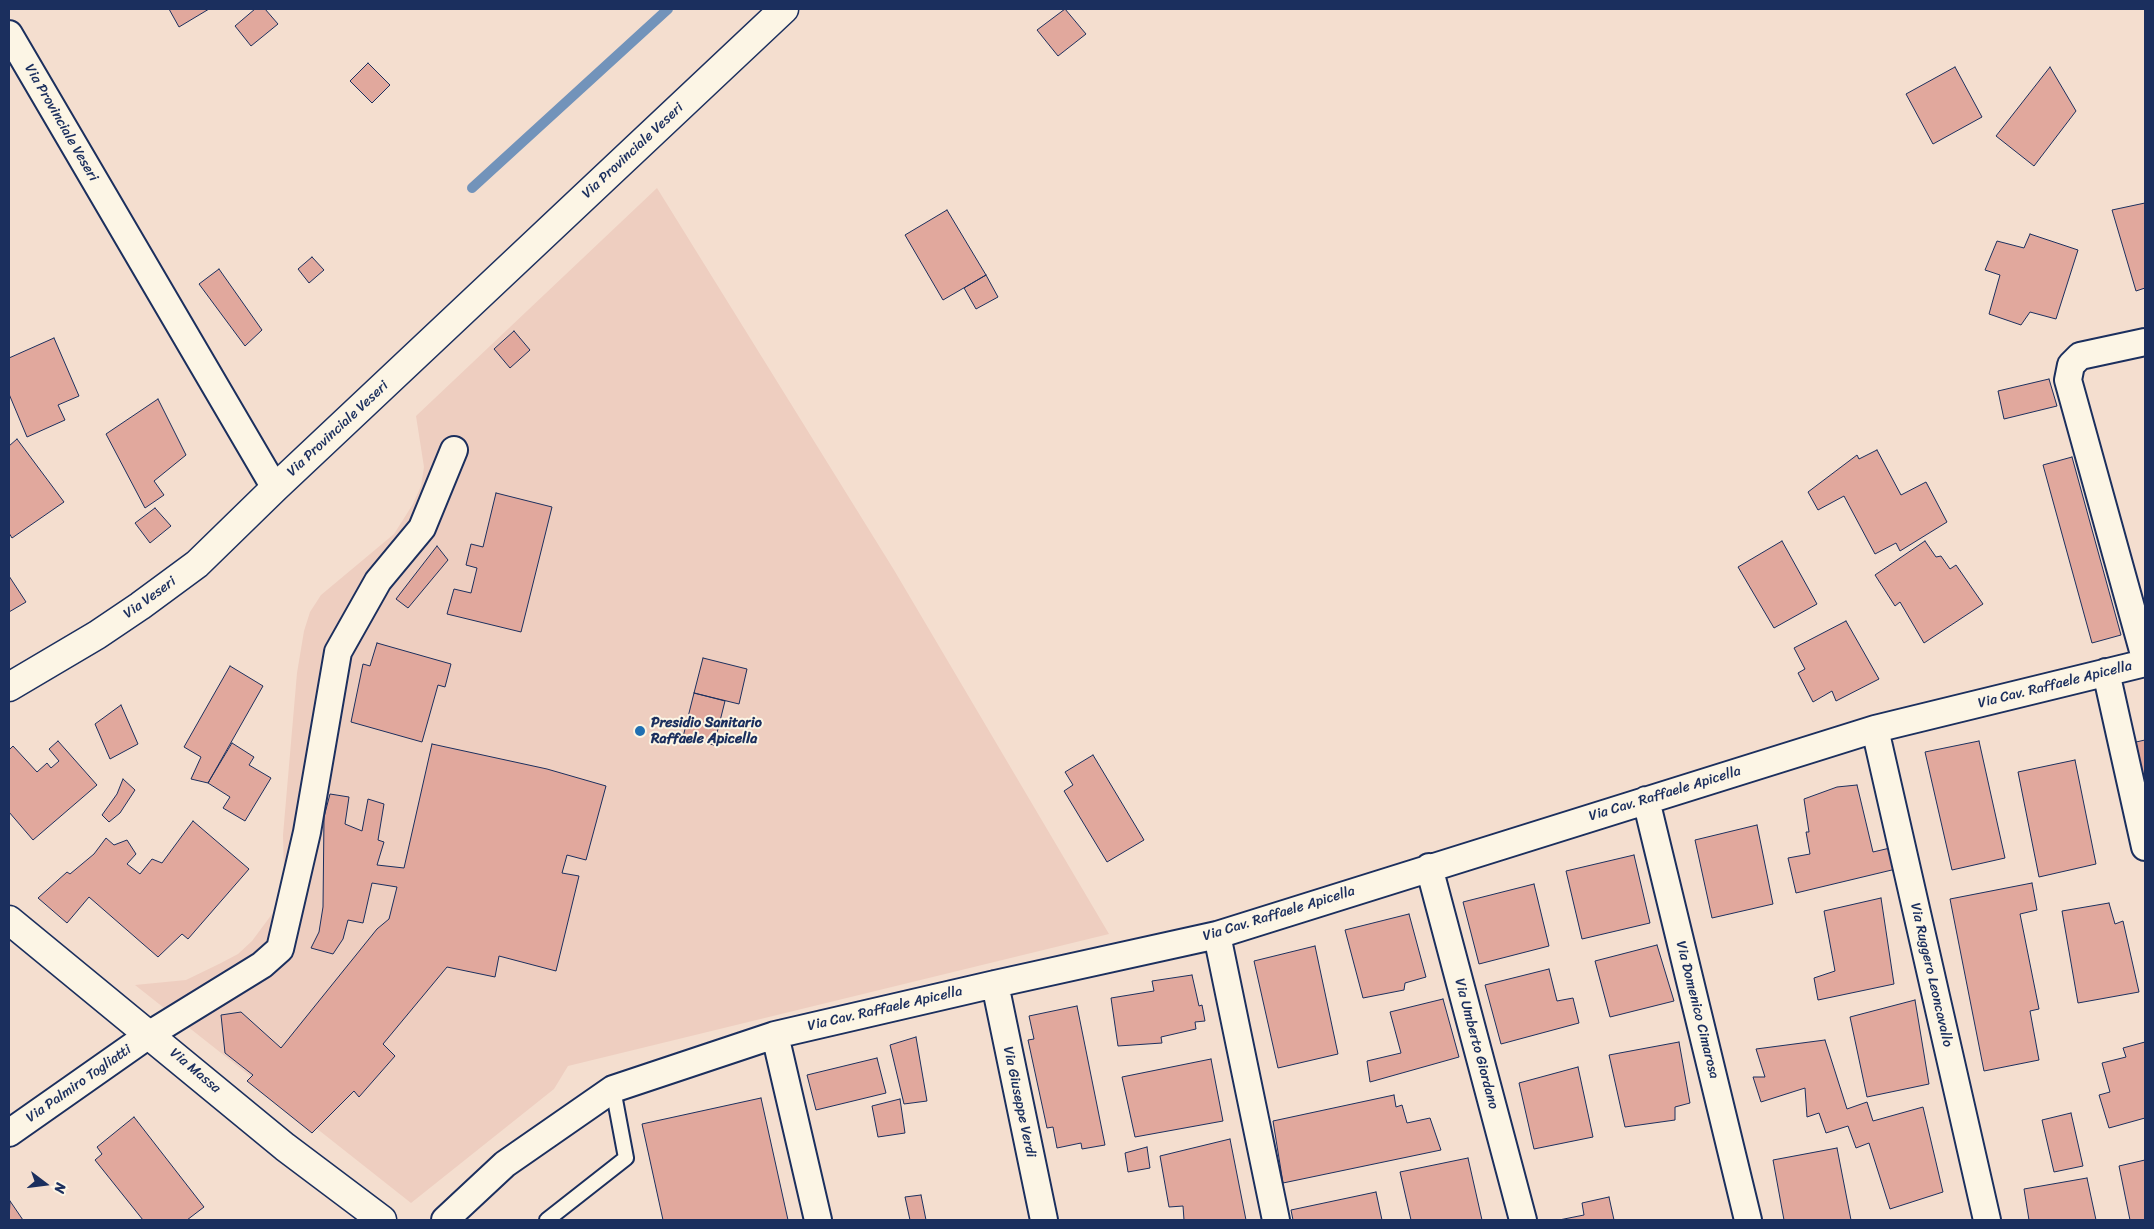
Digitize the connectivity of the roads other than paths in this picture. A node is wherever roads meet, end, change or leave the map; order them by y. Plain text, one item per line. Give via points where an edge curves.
1 (784, 9) edge
2 (9, 34) edge
3 (2145, 342) edge
4 (454, 450) dead end
5 (275, 488) junction
6 (2145, 658) edge
7 (2145, 663) edge
8 (2106, 672) junction
9 (9, 687) edge
10 (1874, 730) junction
11 (1646, 800) junction
12 (2145, 847) edge
13 (1429, 867) junction
14 (9, 920) edge
15 (1217, 935) junction
16 (995, 984) junction
17 (150, 1034) junction
18 (775, 1035) junction
19 (613, 1089) junction
20 (9, 1133) edge
21 (382, 1220) edge
22 (445, 1220) edge
23 (546, 1220) edge
24 (818, 1220) edge
25 (1044, 1220) edge
26 (1276, 1220) edge
27 (1523, 1220) edge
28 (1748, 1220) edge
29 (1987, 1220) edge

1 - 5 street, Via Provinciale Veseri
2 - 5 street, Via Provinciale Veseri
3 - 6 street via 2080,356 2071,366 2068,380
4 - 17 street, Via Palmiro Togliatti via 422,528 378,581 338,652 307,832 280,950 262,965
5 - 9 street, Via Veseri via 197,564 97,635
7 - 8 street, Via Cav. Raffaele Apicella
8 - 10 street, Via Cav. Raffaele Apicella
8 - 12 street
10 - 11 street, Via Cav. Raffaele Apicella
10 - 29 street, Via Ruggero Leoncavallo
11 - 13 street, Via Cav. Raffaele Apicella
11 - 28 street, Via Domenico Cimarosa
13 - 15 street, Via Cav. Raffaele Apicella
13 - 27 street, Via Umberto Giordano
14 - 17 street, Via Massa
15 - 16 street, Via Cav. Raffaele Apicella
15 - 26 street
16 - 18 street, Via Cav. Raffaele Apicella
16 - 25 street, Via Giuseppe Verdi
17 - 20 street, Via Palmiro Togliatti
17 - 21 street, Via Massa via 285,1147
18 - 19 street, Via Cav. Raffaele Apicella
18 - 24 street
19 - 22 street, Via Cav. Raffaele Apicella via 505,1164
19 - 23 lane via 626,1158

